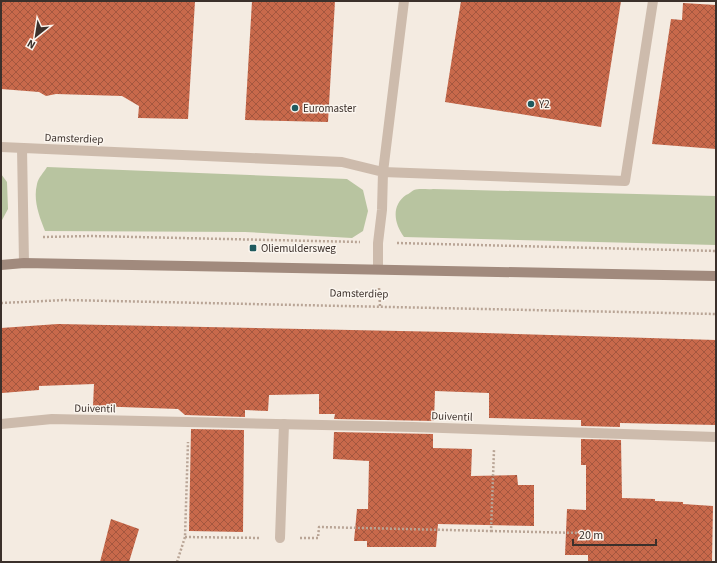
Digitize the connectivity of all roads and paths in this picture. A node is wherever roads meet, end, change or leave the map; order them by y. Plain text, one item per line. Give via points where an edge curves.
1 (404, 1) edge
2 (653, 1) edge
3 (1, 147) edge
4 (22, 148) junction
5 (384, 172) junction
6 (24, 263) junction
7 (1, 265) edge
8 (378, 268) junction
9 (716, 276) edge
10 (1, 303) edge
11 (716, 314) edge
12 (188, 422) junction
13 (1, 424) edge
14 (284, 424) junction
15 (495, 430) junction
16 (716, 436) edge
17 (491, 531) junction
18 (581, 533) dead end
19 (185, 538) junction
20 (280, 538) junction
21 (177, 562) edge

1 - 5 street
2 - 5 street, Damsterdiep via 625,181
3 - 4 street, Damsterdiep
4 - 5 street, Damsterdiep via 342,162
4 - 6 street
5 - 8 street
6 - 7 main road
6 - 8 main road
8 - 9 main road
10 - 11 path, Damsterdiep via 72,300
12 - 13 street, Duiventil via 52,419
12 - 14 street, Duiventil
12 - 19 path
14 - 15 street, Duiventil
14 - 20 street
15 - 16 street, Duiventil
15 - 17 path
17 - 18 path
17 - 20 path via 319,527 318,538
19 - 20 path
19 - 21 path

